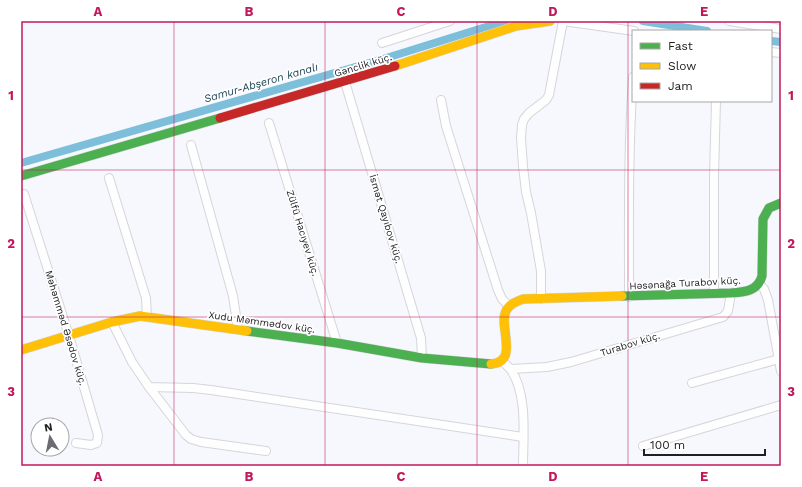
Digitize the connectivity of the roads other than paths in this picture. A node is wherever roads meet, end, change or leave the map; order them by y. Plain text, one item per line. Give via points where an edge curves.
1 (450, 21) edge
2 (550, 21) edge
3 (563, 21) edge
4 (728, 21) edge
5 (740, 22) edge
6 (781, 29) edge
7 (632, 31) edge
8 (382, 43) dead end
9 (345, 82) junction
10 (441, 100) dead end
11 (632, 100) edge
12 (716, 102) edge
13 (269, 124) dead end
14 (190, 145) dead end
15 (21, 176) edge
16 (109, 178) dead end
17 (24, 194) dead end
18 (781, 204) edge
19 (760, 285) junction
20 (714, 293) junction
21 (731, 293) junction
22 (629, 297) junction
23 (541, 299) junction
24 (508, 305) junction
25 (147, 317) junction
26 (112, 322) junction
27 (238, 329) junction
28 (69, 336) junction
29 (337, 343) junction
30 (21, 350) edge
31 (422, 358) junction
32 (779, 358) junction
33 (502, 361) junction
34 (510, 369) junction
35 (781, 371) edge
36 (692, 383) dead end
37 (149, 387) junction
38 (781, 405) edge
39 (523, 437) junction
40 (76, 442) dead end
41 (643, 446) dead end
42 (266, 451) dead end
43 (523, 466) edge

1 - 8 street
2 - 9 street, Gənclik küç. via 516,26
3 - 7 street
3 - 23 street via 548,95 546,100 529,113 522,125 523,166 541,271
4 - 5 street
5 - 6 street
9 - 15 street, Gənclik küç.
9 - 31 street, İsmət Qayıbov küç. via 421,338
10 - 24 street via 446,126 498,290
11 - 22 street
12 - 20 street
13 - 29 street, Zülfü Hacıyev küç.
14 - 27 street via 233,296
16 - 25 street via 146,298
17 - 28 street, Məhəmməd Əsədov küç.
18 - 19 street via 774,204 763,219
19 - 21 street, Həsənağa Turabov küç. via 750,291
19 - 32 street via 766,293
20 - 21 street, Həsənağa Turabov küç.
20 - 22 street, Həsənağa Turabov küç.
21 - 34 street, Turabov küç. via 728,311 723,317 571,362 547,367
22 - 23 street, Həsənağa Turabov küç.
23 - 24 street, Həsənağa Turabov küç. via 523,299
24 - 33 street via 504,317 506,355
25 - 26 street, Xudu Məmmədov küç. via 135,316
25 - 27 street, Xudu Məmmədov küç.
26 - 28 street, Xudu Məmmədov küç.
26 - 37 street via 132,362
27 - 29 street, Xudu Məmmədov küç.
28 - 30 street, Xudu Məmmədov küç.
28 - 40 street, Məhəmməd Əsədov küç. via 98,435 96,443 91,445
29 - 31 street, Xudu Məmmədov küç.
31 - 33 street, Xudu Məmmədov küç. via 487,365
32 - 35 street
32 - 36 street
33 - 34 street
34 - 39 street via 522,402
37 - 39 street via 211,390
37 - 42 street via 191,439
38 - 41 street
39 - 43 street

